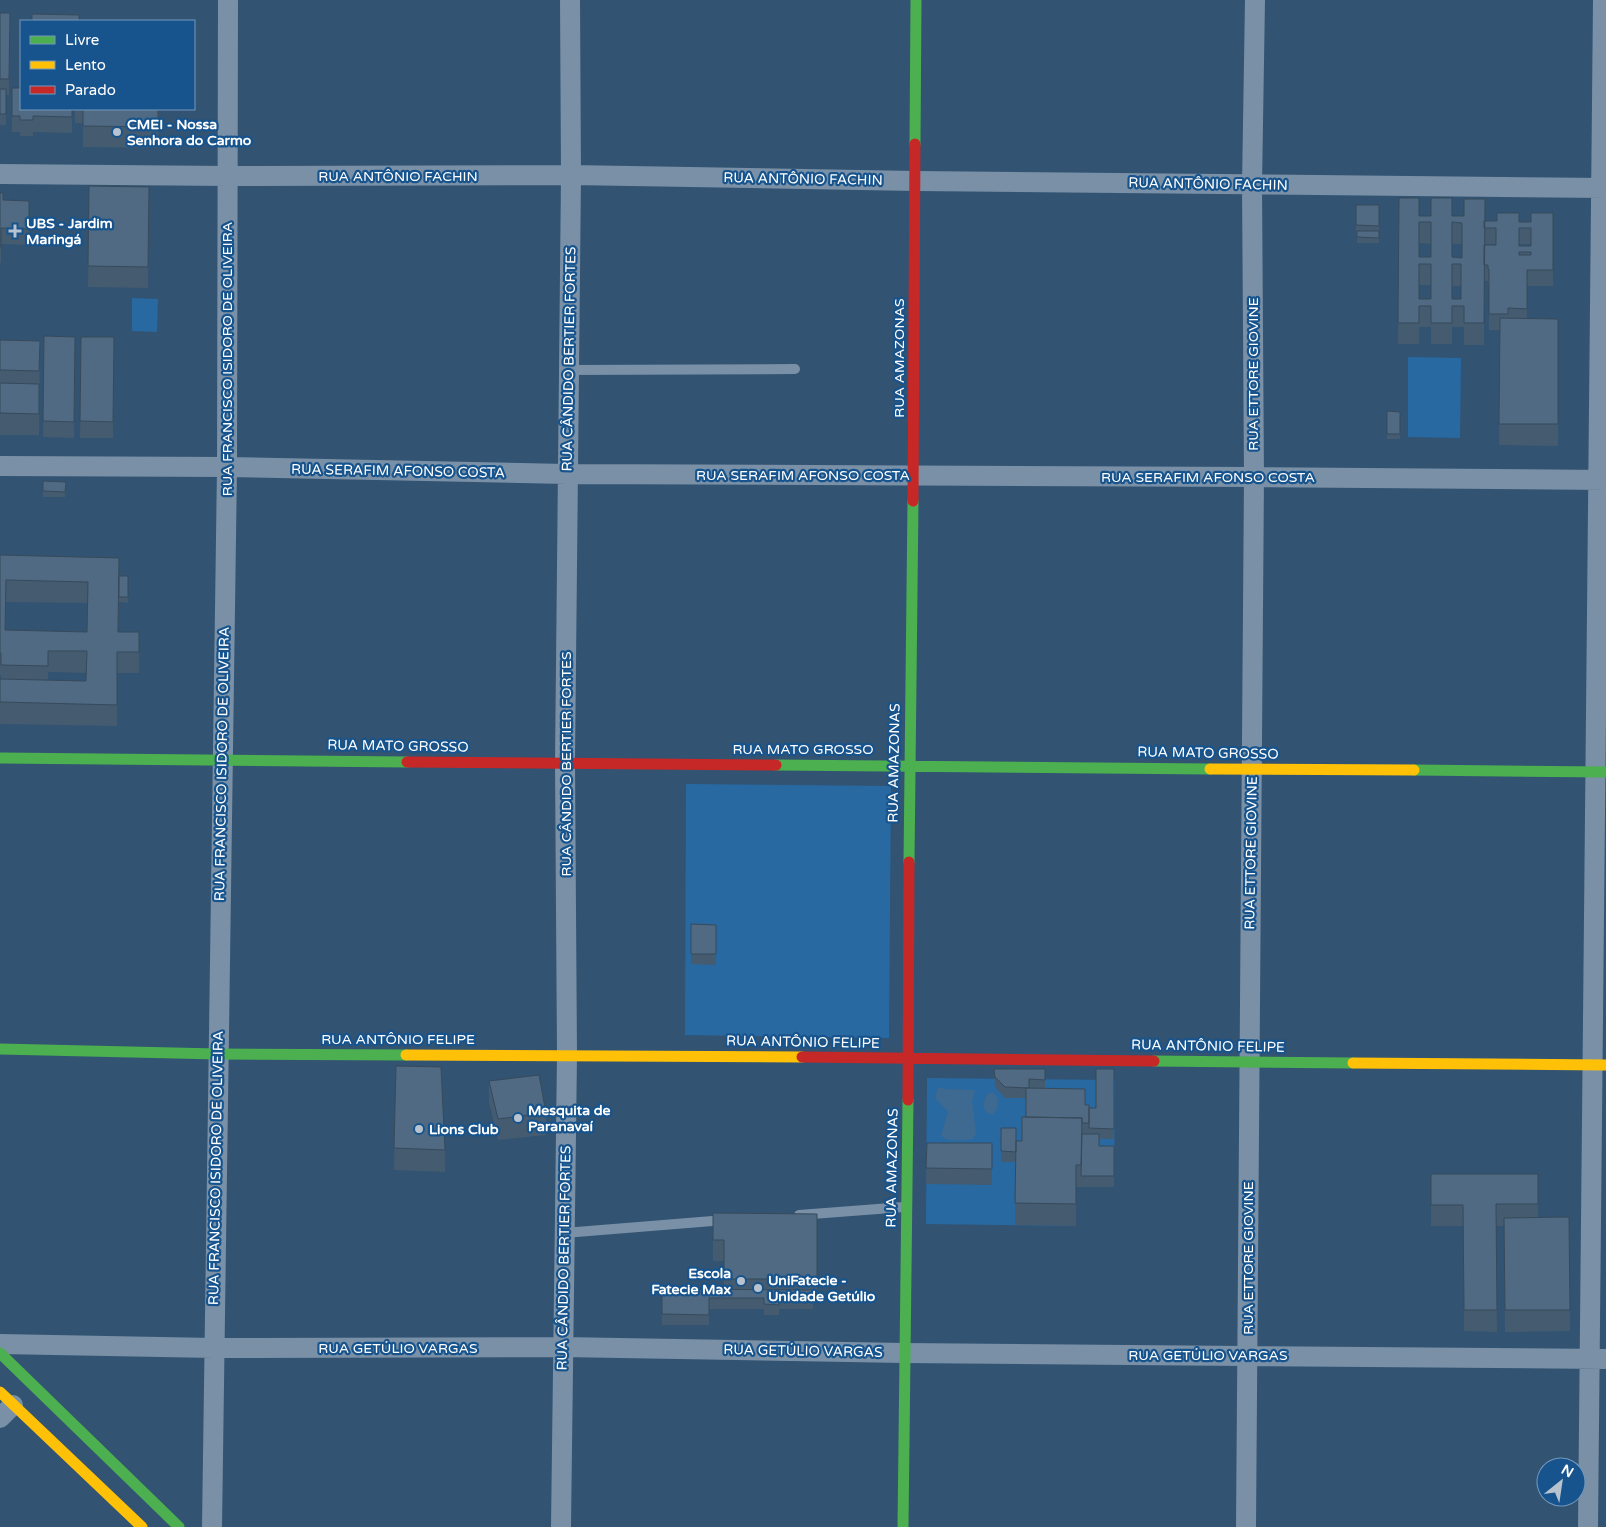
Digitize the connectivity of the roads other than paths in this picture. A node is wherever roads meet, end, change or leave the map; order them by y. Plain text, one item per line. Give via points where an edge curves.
1 (228, 0) edge
2 (570, 0) edge
3 (916, 0) edge
4 (1255, 0) edge
5 (1603, 0) edge
6 (0, 174) edge
7 (571, 175) junction
8 (228, 176) junction
9 (916, 181) junction
10 (1252, 185) junction
11 (1604, 188) edge
12 (795, 369) dead end
13 (569, 370) junction
14 (0, 466) edge
15 (227, 467) junction
16 (567, 474) junction
17 (913, 475) junction
18 (1254, 477) junction
19 (1602, 480) edge
20 (0, 758) edge
21 (222, 759) junction
22 (565, 762) junction
23 (908, 764) junction
24 (1252, 769) junction
25 (1600, 772) edge
26 (0, 1049) edge
27 (218, 1054) junction
28 (567, 1055) junction
29 (908, 1058) junction
30 (1249, 1061) junction
31 (1599, 1064) edge
32 (906, 1207) junction
33 (789, 1216) edge
34 (740, 1219) edge
35 (564, 1233) junction
36 (0, 1344) edge
37 (562, 1347) junction
38 (214, 1348) junction
39 (0, 1353) edge
40 (904, 1353) junction
41 (1247, 1356) junction
42 (1598, 1359) edge
43 (4, 1405) edge
44 (168, 1524) edge
45 (142, 1527) edge
46 (212, 1527) edge
47 (561, 1527) edge
48 (902, 1527) edge
49 (1246, 1527) edge
50 (1588, 1527) edge

1 - 8 street, RUA FRANCISCO ISIDORO DE OLIVEIRA
2 - 7 street, RUA CÂNDIDO BERTIER FORTES
3 - 9 street, RUA AMAZONAS
4 - 10 street, RUA ETTORE GIOVINE
5 - 11 street
6 - 8 street, RUA ANTÔNIO FACHIN
7 - 8 street, RUA ANTÔNIO FACHIN
7 - 9 street, RUA ANTÔNIO FACHIN
7 - 13 street, RUA CÂNDIDO BERTIER FORTES
8 - 15 street, RUA FRANCISCO ISIDORO DE OLIVEIRA
9 - 10 street, RUA ANTÔNIO FACHIN
9 - 17 street, RUA AMAZONAS
10 - 11 street, RUA ANTÔNIO FACHIN
10 - 18 street, RUA ETTORE GIOVINE
11 - 19 street
12 - 13 lane
13 - 16 street, RUA CÂNDIDO BERTIER FORTES
14 - 15 street, RUA SERAFIM AFONSO COSTA
15 - 16 street, RUA SERAFIM AFONSO COSTA
15 - 21 street, RUA FRANCISCO ISIDORO DE OLIVEIRA
16 - 17 street, RUA SERAFIM AFONSO COSTA
16 - 22 street, RUA CÂNDIDO BERTIER FORTES
17 - 18 street, RUA SERAFIM AFONSO COSTA
17 - 23 street, RUA AMAZONAS
18 - 19 street, RUA SERAFIM AFONSO COSTA
18 - 24 street, RUA ETTORE GIOVINE
19 - 25 street
20 - 21 street, RUA MATO GROSSO
21 - 22 street, RUA MATO GROSSO
21 - 27 street, RUA FRANCISCO ISIDORO DE OLIVEIRA
22 - 23 street, RUA MATO GROSSO
22 - 28 street, RUA CÂNDIDO BERTIER FORTES
23 - 24 street, RUA MATO GROSSO
23 - 29 street, RUA AMAZONAS
24 - 25 street, RUA MATO GROSSO
24 - 30 street, RUA ETTORE GIOVINE
25 - 31 street
26 - 27 street, RUA ANTÔNIO FELIPE
27 - 28 street, RUA ANTÔNIO FELIPE
27 - 38 street, RUA FRANCISCO ISIDORO DE OLIVEIRA
28 - 29 street, RUA ANTÔNIO FELIPE
28 - 35 street, RUA CÂNDIDO BERTIER FORTES
29 - 30 street, RUA ANTÔNIO FELIPE
29 - 32 street, RUA AMAZONAS
30 - 31 street, RUA ANTÔNIO FELIPE
30 - 41 street, RUA ETTORE GIOVINE
31 - 42 street
32 - 33 lane
32 - 40 street, RUA AMAZONAS
34 - 35 lane
35 - 37 street, RUA CÂNDIDO BERTIER FORTES
36 - 38 street, RUA GETÚLIO VARGAS
37 - 38 street, RUA GETÚLIO VARGAS
37 - 40 street, RUA GETÚLIO VARGAS
37 - 47 street, RUA CÂNDIDO BERTIER FORTES
38 - 46 street, RUA FRANCISCO ISIDORO DE OLIVEIRA
39 - 44 street
40 - 41 street, RUA GETÚLIO VARGAS
40 - 48 street, RUA AMAZONAS
41 - 42 street, RUA GETÚLIO VARGAS
41 - 49 street, RUA ETTORE GIOVINE
42 - 50 street
43 - 45 street

